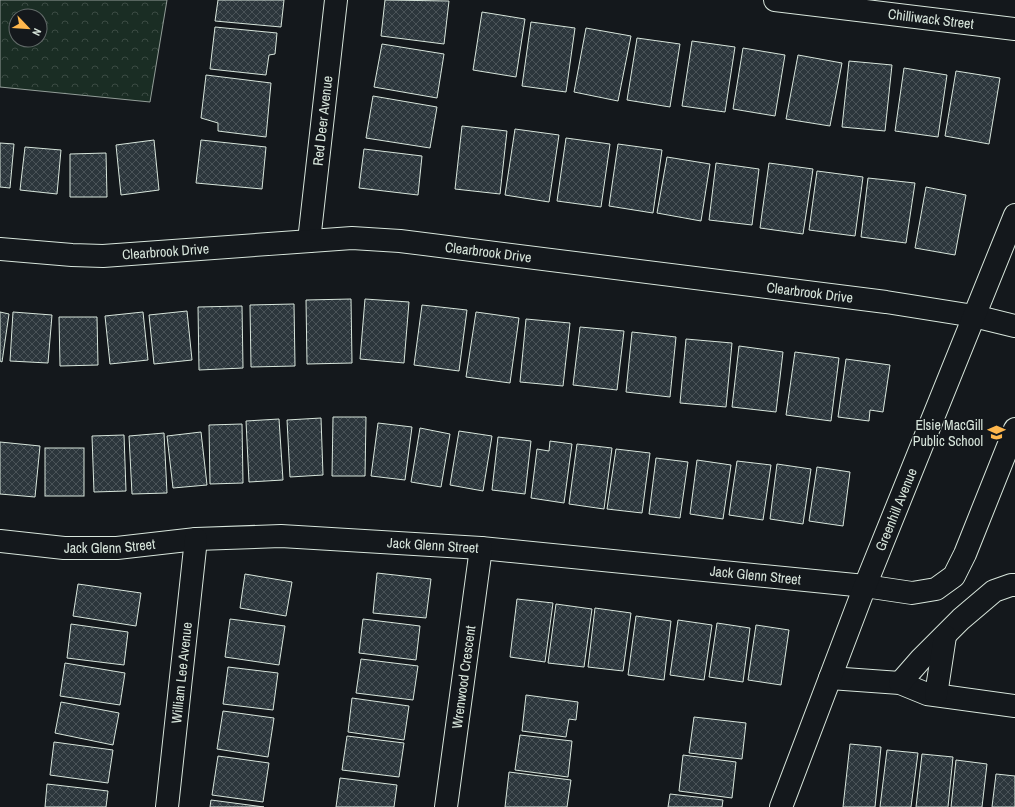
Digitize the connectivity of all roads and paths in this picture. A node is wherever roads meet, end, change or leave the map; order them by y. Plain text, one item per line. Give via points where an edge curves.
1 (336, 0) edge
2 (775, 0) edge
3 (1015, 29) edge
4 (1015, 214) edge
5 (309, 240) junction
6 (0, 249) edge
7 (974, 316) junction
8 (1015, 326) edge
9 (1015, 429) edge
10 (196, 539) junction
11 (0, 541) edge
12 (481, 548) junction
13 (1015, 585) edge
14 (865, 586) junction
15 (945, 636) junction
16 (830, 678) junction
17 (900, 683) junction
18 (936, 695) junction
19 (1015, 706) edge
20 (167, 807) edge
21 (446, 807) edge
22 (781, 807) edge

1 - 5 street, Red Deer Avenue
2 - 3 street, Chilliwack Street
4 - 7 street, Greenhill Avenue
5 - 6 street, Clearbrook Drive via 110,255 72,255
5 - 7 street, Clearbrook Drive via 352,238 400,241 886,302
7 - 8 street, Clearbrook Drive
7 - 14 street, Greenhill Avenue
9 - 14 street, Jack Glenn Street via 954,576 936,589 912,594
10 - 11 street, Jack Glenn Street via 117,548 64,548
10 - 12 street, Jack Glenn Street via 281,536
10 - 20 street, William Lee Avenue
12 - 14 street, Jack Glenn Street
12 - 21 street, Wrenwood Crescent
13 - 15 street via 1011,584 994,591
14 - 16 street, Greenhill Avenue
15 - 17 street
15 - 18 street
16 - 17 street
16 - 22 street, Greenhill Avenue
17 - 18 street
18 - 19 street

